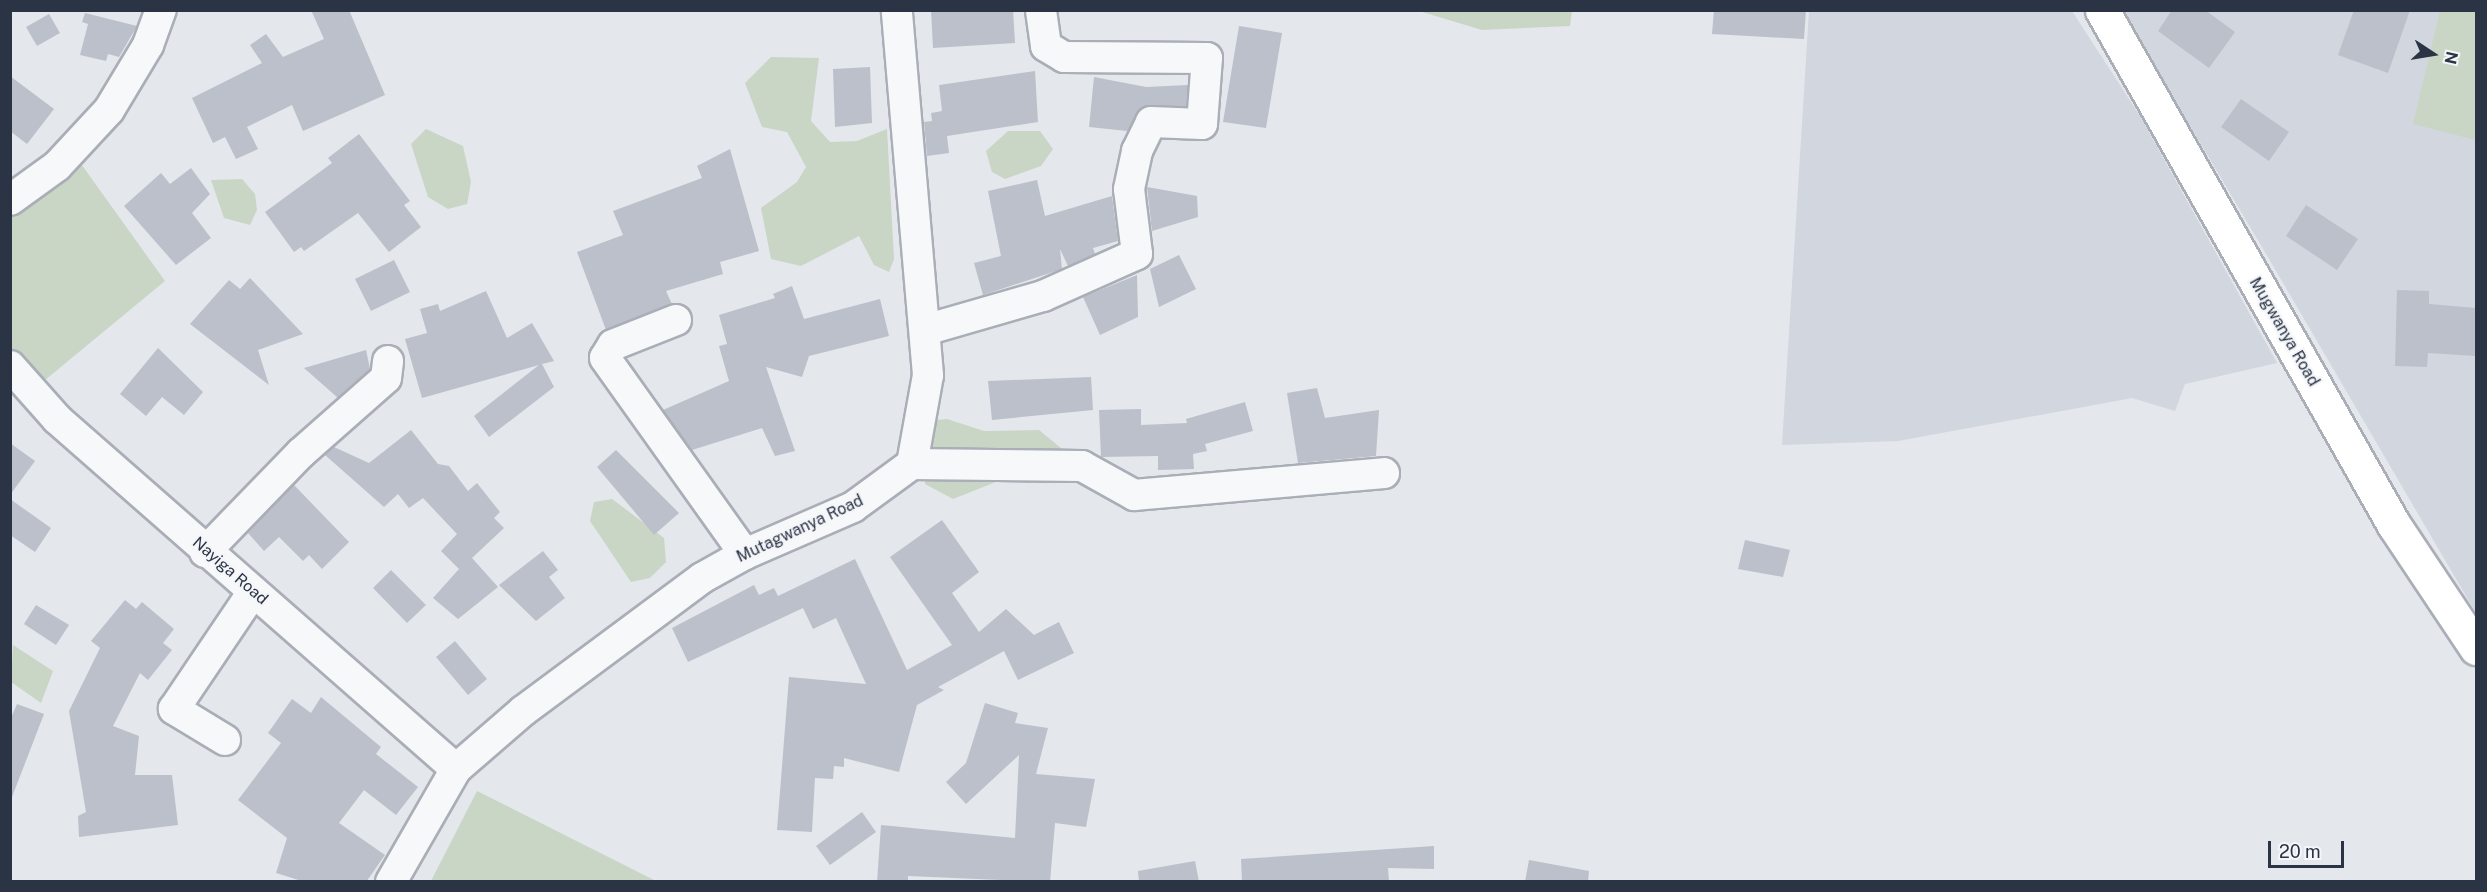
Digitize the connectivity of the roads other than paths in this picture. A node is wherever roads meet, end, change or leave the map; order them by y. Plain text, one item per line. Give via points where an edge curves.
1 (160, 10) edge
2 (897, 10) edge
3 (1041, 10) edge
4 (2102, 10) edge
5 (10, 200) edge
6 (676, 320) dead end
7 (925, 330) junction
8 (388, 361) dead end
9 (10, 366) edge
10 (912, 464) junction
11 (1384, 473) dead end
12 (205, 552) junction
13 (745, 554) junction
14 (253, 592) junction
15 (2476, 648) edge
16 (225, 740) dead end
17 (456, 769) junction
18 (391, 882) edge

1 - 5 street via 148,45 109,110 57,166
2 - 7 street
3 - 7 street via 1046,46 1064,57 1207,58 1202,124 1151,122 1137,152 1129,189 1137,254 1043,296
4 - 15 street, Mugwanya Road via 2394,525
6 - 13 street via 613,345 605,358
7 - 10 street via 928,375
8 - 12 street via 386,378 301,453
9 - 12 street, Nayiga Road via 57,419
10 - 11 street via 1082,466 1134,495
10 - 13 street, Mutagwanya Road via 853,507
12 - 14 street, Nayiga Road
13 - 17 street, Mutagwanya Road via 655,608
14 - 16 street via 174,709
14 - 17 street, Nayiga Road
17 - 18 street, Mutagwanya Road

